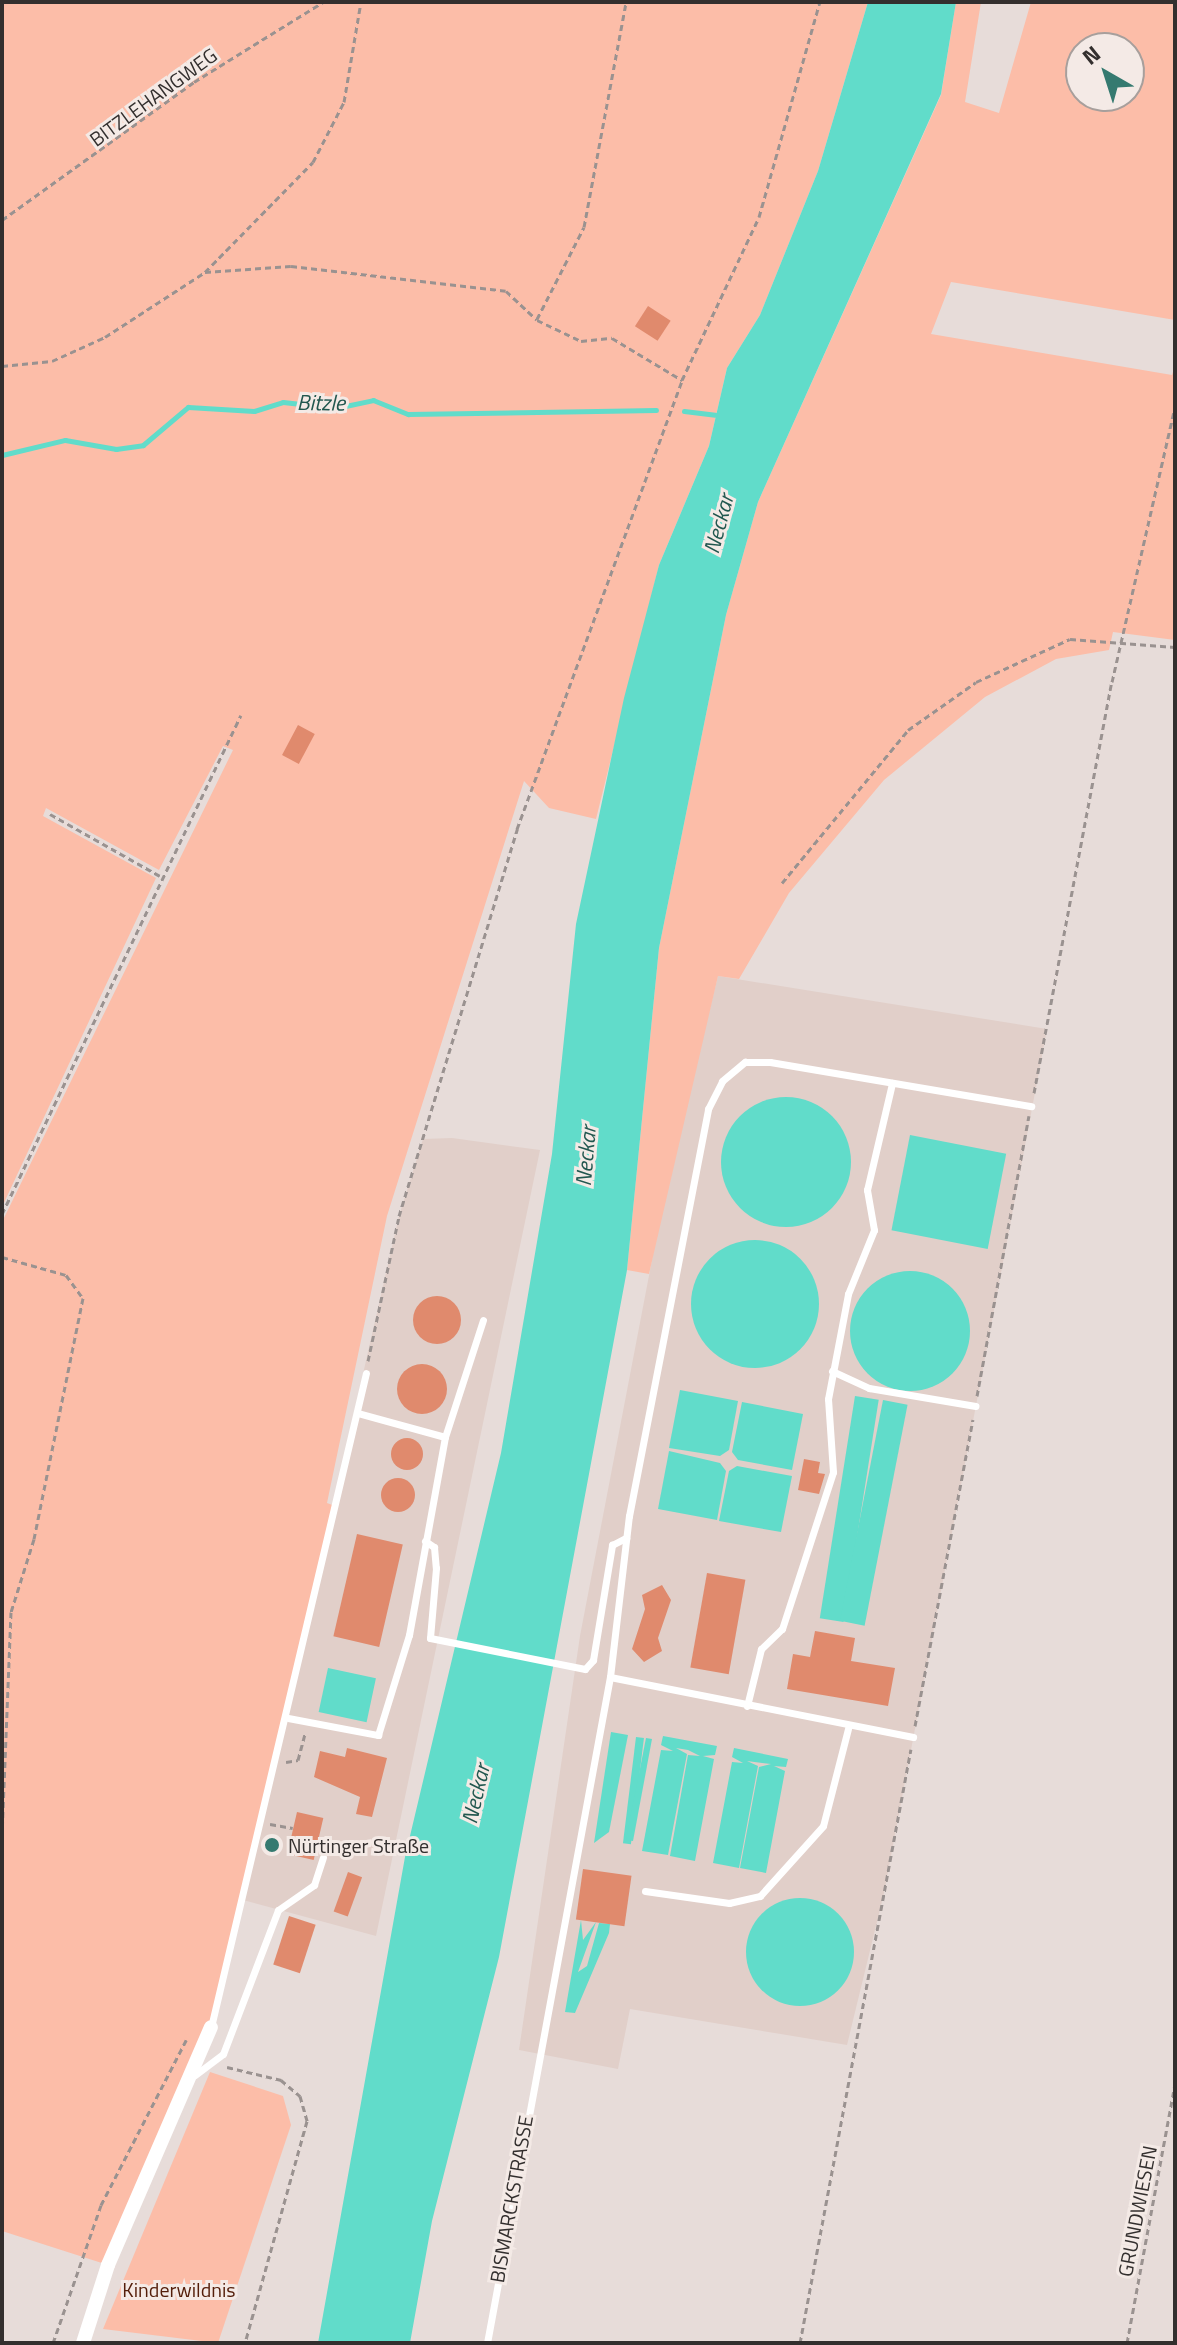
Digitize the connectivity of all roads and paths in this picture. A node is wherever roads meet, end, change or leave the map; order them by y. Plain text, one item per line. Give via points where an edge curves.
1 (323, 2) edge
2 (361, 2) edge
3 (626, 2) edge
4 (820, 2) edge
5 (2, 220) edge
6 (205, 272) junction
7 (537, 320) junction
8 (2, 366) edge
9 (682, 380) junction
10 (1175, 406) edge
11 (1123, 638) junction
12 (1175, 647) edge
13 (241, 715) dead end
14 (50, 814) dead end
15 (160, 876) junction
16 (782, 883) dead end
17 (892, 1083) junction
18 (1031, 1106) junction
19 (2, 1214) edge
20 (2, 1257) edge
21 (483, 1320) dead end
22 (832, 1371) junction
23 (366, 1373) joint
24 (975, 1406) junction
25 (357, 1413) junction
26 (445, 1437) junction
27 (626, 1538) junction
28 (425, 1541) junction
29 (610, 1677) junction
30 (747, 1706) junction
31 (288, 1718) junction
32 (307, 1722) junction
33 (849, 1725) junction
34 (913, 1737) junction
35 (278, 1761) junction
36 (262, 1822) junction
37 (293, 1828) dead end
38 (2, 1839) edge
39 (323, 1857) dead end
40 (645, 1891) dead end
41 (211, 2027) junction
42 (215, 2064) junction
43 (195, 2075) junction
44 (1175, 2085) edge
45 (53, 2343) edge
46 (83, 2343) edge
47 (245, 2343) edge
48 (487, 2343) edge
49 (800, 2343) edge
50 (1127, 2343) edge

1 - 5 path, BITZLEHANGWEG via 194,82
2 - 6 path via 344,102 313,162
3 - 7 path via 584,227
4 - 9 path via 759,217
6 - 7 path via 291,266 401,273 506,291
6 - 8 path via 92,343 52,361
7 - 9 path via 581,341 612,338
9 - 23 path via 517,829 399,1216
10 - 11 path
11 - 12 path
11 - 16 path via 1052,643 976,682 908,730
11 - 18 path
13 - 15 path
14 - 15 path
15 - 19 path via 108,1002
17 - 18 lane, BISMARCKSTRASSE
17 - 22 lane via 867,1190 874,1230 848,1294
17 - 27 lane, BISMARCKSTRASSE via 770,1062 745,1062 722,1081 708,1109
18 - 24 path
20 - 38 path via 66,1275 83,1298 34,1539 11,1612
21 - 26 lane
22 - 24 lane via 869,1388
22 - 30 lane via 833,1472 782,1629 761,1649
23 - 25 lane
24 - 34 path
25 - 26 lane
25 - 31 lane
26 - 28 lane
27 - 28 lane via 612,1545 590,1667 430,1638 436,1568 434,1547
27 - 29 lane, BISMARCKSTRASSE
28 - 32 lane via 409,1635 378,1735
29 - 30 lane
29 - 48 lane, BISMARCKSTRASSE via 536,2055
30 - 33 lane
31 - 32 lane
31 - 35 lane
32 - 35 path via 298,1760
33 - 34 lane
33 - 40 lane via 823,1826 772,1886 729,1903
34 - 49 path
35 - 36 lane
36 - 37 path
36 - 41 lane
39 - 42 lane via 314,1885 278,1910
41 - 43 street
41 - 45 path via 175,2056 133,2136
42 - 43 lane
42 - 47 path via 281,2080 300,2096 307,2121
43 - 46 street via 108,2265
44 - 50 path, GRUNDWIESEN

